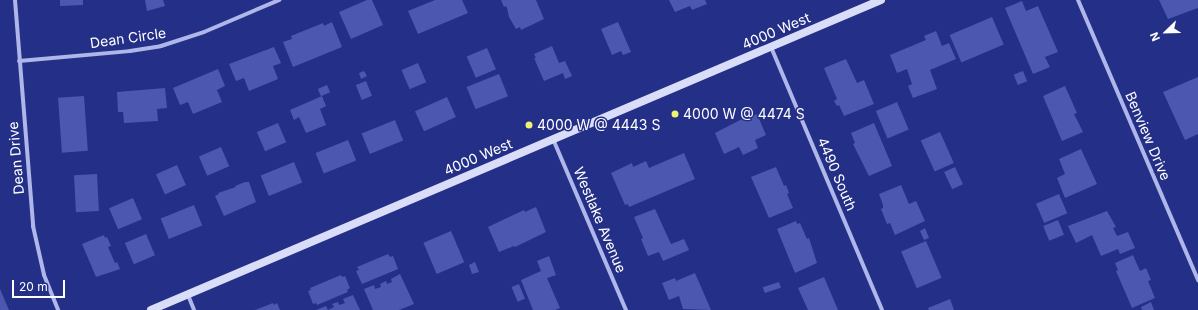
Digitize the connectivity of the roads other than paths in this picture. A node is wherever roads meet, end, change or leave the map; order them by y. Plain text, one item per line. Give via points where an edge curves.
1 (15, 0) edge
2 (279, 0) edge
3 (881, 0) edge
4 (1078, 0) edge
5 (771, 47) junction
6 (19, 61) junction
7 (554, 139) junction
8 (1198, 280) edge
9 (188, 295) junction
10 (58, 310) edge
11 (151, 310) edge
12 (194, 310) edge
13 (626, 310) edge
14 (882, 310) edge

1 - 6 street, Dean Drive
2 - 6 street, Dean Circle via 204,32 161,46
3 - 5 street, 4000 West
4 - 8 street, Benview Drive
5 - 7 street, 4000 West
5 - 14 street, 4490 South
6 - 10 street, Dean Drive via 33,226 44,276
7 - 9 street, 4000 West
7 - 13 street, Westlake Avenue
9 - 11 street, 4000 West
9 - 12 street

